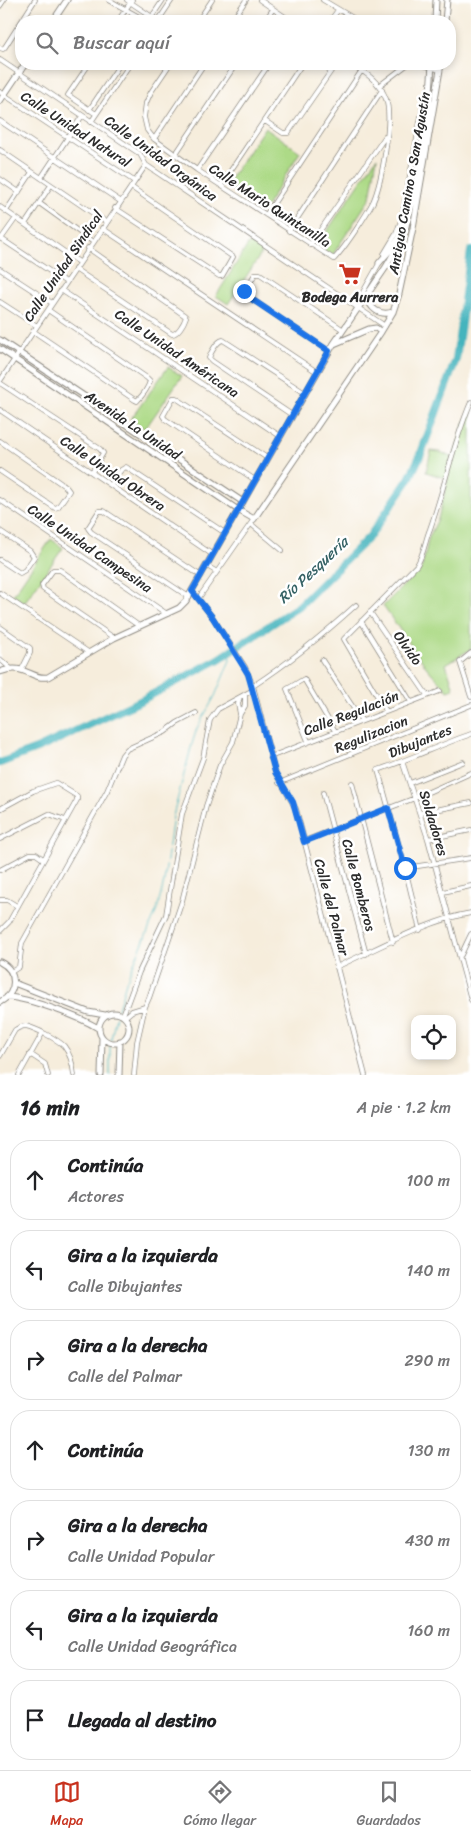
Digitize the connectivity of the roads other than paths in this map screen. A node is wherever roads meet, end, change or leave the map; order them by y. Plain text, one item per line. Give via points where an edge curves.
1 (4, 0) edge
2 (35, 0) edge
3 (67, 0) edge
4 (109, 0) edge
5 (163, 0) edge
6 (172, 0) edge
7 (212, 0) edge
8 (246, 0) edge
9 (260, 0) edge
10 (323, 0) edge
11 (436, 0) edge
12 (447, 0) edge
13 (130, 1) edge
14 (0, 6) edge
15 (273, 8) junction
16 (126, 9) junction
17 (338, 10) junction
18 (24, 15) edge
19 (57, 15) edge
20 (122, 15) edge
21 (137, 15) edge
22 (149, 15) edge
23 (153, 15) edge
24 (162, 15) edge
25 (202, 15) edge
26 (236, 15) edge
27 (268, 15) edge
28 (282, 15) edge
29 (334, 15) edge
30 (347, 15) edge
31 (435, 15) edge
32 (446, 15) edge
33 (15, 28) edge
34 (1, 48) edge
35 (0, 60) edge
36 (15, 69) edge
37 (16, 70) edge
38 (85, 70) edge
39 (116, 70) edge
40 (126, 70) edge
41 (166, 70) edge
42 (200, 70) edge
43 (232, 70) edge
44 (265, 70) edge
45 (298, 70) edge
46 (332, 70) edge
47 (362, 70) joint
48 (400, 70) edge
49 (432, 70) edge
50 (440, 70) edge
51 (19, 72) junction
52 (379, 86) junction
53 (430, 86) junction
54 (382, 90) junction
55 (2, 94) edge
56 (0, 102) edge
57 (89, 110) junction
58 (96, 114) junction
59 (82, 116) junction
60 (0, 121) edge
61 (265, 121) junction
62 (91, 122) junction
63 (387, 135) junction
64 (69, 137) junction
65 (154, 139) junction
66 (416, 145) junction
67 (0, 150) edge
68 (421, 154) junction
69 (175, 155) junction
70 (55, 157) junction
71 (146, 165) junction
72 (197, 170) junction
73 (32, 172) junction
74 (41, 178) junction
75 (0, 179) edge
76 (134, 181) junction
77 (51, 185) junction
78 (221, 185) junction
79 (130, 187) junction
80 (19, 192) junction
81 (120, 201) junction
82 (39, 203) junction
83 (0, 208) edge
84 (115, 208) junction
85 (6, 212) junction
86 (266, 215) junction
87 (16, 218) junction
88 (106, 222) junction
89 (25, 224) junction
90 (407, 224) junction
91 (102, 228) junction
92 (289, 231) junction
93 (0, 239) edge
94 (93, 242) junction
95 (310, 245) junction
96 (88, 248) junction
97 (80, 262) junction
98 (379, 263) junction
99 (0, 269) edge
100 (74, 269) junction
101 (66, 282) junction
102 (61, 290) junction
103 (367, 296) junction
104 (0, 302) edge
105 (52, 303) junction
106 (357, 308) junction
107 (48, 310) junction
108 (393, 312) junction
109 (37, 326) junction
110 (385, 326) junction
111 (342, 329) junction
112 (33, 331) junction
113 (382, 332) junction
114 (0, 340) edge
115 (333, 345) junction
116 (0, 349) edge
117 (329, 351) junction
118 (19, 353) junction
119 (15, 359) junction
120 (317, 372) junction
121 (0, 382) edge
122 (305, 393) junction
123 (471, 402) edge
124 (0, 410) edge
125 (292, 415) junction
126 (280, 436) junction
127 (0, 441) edge
128 (267, 458) junction
129 (0, 471) edge
130 (92, 472) junction
131 (255, 480) junction
132 (112, 485) junction
133 (0, 500) edge
134 (243, 502) junction
135 (238, 510) junction
136 (254, 519) junction
137 (251, 524) junction
138 (0, 531) edge
139 (225, 533) junction
140 (282, 550) dead end
141 (213, 555) junction
142 (0, 560) edge
143 (207, 566) junction
144 (217, 572) junction
145 (201, 576) junction
146 (192, 591) junction
147 (0, 593) edge
148 (189, 597) junction
149 (198, 599) junction
150 (356, 605) dead end
151 (370, 612) junction
152 (167, 614) junction
153 (361, 621) junction
154 (139, 626) junction
155 (0, 627) edge
156 (114, 638) junction
157 (88, 652) junction
158 (471, 653) edge
159 (0, 659) edge
160 (322, 660) dead end
161 (10, 668) junction
162 (22, 669) junction
163 (0, 672) edge
164 (253, 688) junction
165 (440, 691) dead end
166 (245, 694) junction
167 (427, 695) junction
168 (240, 696) junction
169 (471, 697) edge
170 (411, 702) junction
171 (471, 705) edge
172 (386, 712) junction
173 (196, 713) dead end
174 (240, 714) junction
175 (362, 721) junction
176 (335, 731) junction
177 (471, 734) edge
178 (308, 742) junction
179 (270, 757) junction
180 (402, 761) junction
181 (463, 762) dead end
182 (471, 773) edge
183 (280, 783) junction
184 (352, 783) dead end
185 (410, 784) junction
186 (323, 793) dead end
187 (415, 798) junction
188 (471, 803) edge
189 (388, 808) junction
190 (0, 809) edge
191 (420, 813) junction
192 (361, 818) junction
193 (65, 820) junction
194 (332, 830) junction
195 (471, 830) edge
196 (0, 839) edge
197 (428, 839) junction
198 (304, 842) junction
199 (471, 858) edge
200 (43, 860) junction
201 (435, 864) junction
202 (405, 868) junction
203 (0, 870) edge
204 (471, 886) edge
205 (443, 892) junction
206 (0, 900) edge
207 (17, 906) junction
208 (471, 913) edge
209 (450, 918) junction
210 (420, 930) junction
211 (0, 931) edge
212 (471, 934) edge
213 (393, 942) junction
214 (366, 954) junction
215 (461, 956) junction
216 (0, 962) edge
217 (336, 967) junction
218 (12, 972) junction
219 (14, 983) junction
220 (8, 997) junction
221 (471, 999) edge
222 (0, 1002) edge
223 (145, 1007) junction
224 (105, 1015) junction
225 (124, 1016) junction
226 (98, 1028) junction
227 (42, 1034) junction
228 (102, 1037) junction
229 (120, 1042) junction
230 (30, 1054) junction
231 (0, 1056) edge
232 (18, 1075) edge
233 (48, 1075) edge
234 (74, 1075) edge
235 (101, 1075) edge
236 (119, 1075) edge
237 (134, 1075) edge
238 (365, 1075) edge

1 - 14 street
2 - 18 street
3 - 19 street
4 - 16 street
5 - 23 street
6 - 24 street
7 - 25 street
8 - 26 street
9 - 15 street
10 - 17 street
11 - 31 street
12 - 32 street
13 - 16 street
13 - 22 street
15 - 27 street
15 - 28 street
16 - 20 street
16 - 21 street
17 - 29 street
17 - 30 street
33 - 34 street
35 - 36 street, Calle Unidad Orgánica
37 - 51 street, Calle Unidad Orgánica
38 - 57 street via 68,94
39 - 57 street
40 - 58 street
41 - 65 street, Calle Mario Quintanilla via 146,104 144,117 147,130
42 - 65 street
43 - 69 street
44 - 72 street
45 - 61 street
46 - 61 street via 288,133
47 - 52 street, Calle Mario Quintanilla
47 - 86 street
48 - 52 street
49 - 53 street, Antiguo Camino a San Agustín
50 - 108 street, Antiguo Camino a San Agustín via 413,228 400,294
51 - 55 street
51 - 59 street, Calle Unidad Orgánica
52 - 54 street, Calle Mario Quintanilla
53 - 66 street via 424,100
53 - 68 street, Antiguo Camino a San Agustín
54 - 63 street, Calle Mario Quintanilla via 389,115
54 - 92 street
55 - 56 street
55 - 64 street, Calle Unidad Natural
57 - 58 street
58 - 62 street
59 - 62 street, Calle Unidad Orgánica
59 - 64 street
60 - 70 street
61 - 78 street
62 - 71 street, Calle Unidad Orgánica via 140,154
63 - 95 street
63 - 95 street, Calle Mario Quintanilla via 372,204 337,257 332,259
64 - 70 street
64 - 76 street, Calle Unidad Natural
65 - 69 street, Calle Mario Quintanilla
66 - 68 street
66 - 98 street via 400,226
67 - 73 street
68 - 90 street, Antiguo Camino a San Agustín
69 - 72 street, Calle Mario Quintanilla
70 - 74 street
70 - 81 street
71 - 76 street, Calle Unidad Sindical
71 - 106 street, Calle Unidad Orgánica
72 - 78 street, Calle Mario Quintanilla
73 - 74 street
73 - 80 street
74 - 77 street
75 - 80 street
76 - 79 street, Calle Unidad Sindical
77 - 82 street
77 - 88 street
78 - 86 street, Calle Mario Quintanilla
79 - 81 street, Calle Unidad Sindical
79 - 84 street, Calle Unidad Natural via 233,258 220,277
80 - 85 street
81 - 84 street, Calle Unidad Sindical
82 - 89 street
82 - 94 street
83 - 85 street
84 - 88 street, Calle Unidad Sindical
85 - 87 street
86 - 92 street, Calle Mario Quintanilla
87 - 89 street
87 - 93 street
88 - 91 street, Calle Unidad Sindical
89 - 97 street
90 - 98 street
90 - 103 street, Antiguo Camino a San Agustín via 399,245
91 - 94 street, Calle Unidad Sindical
91 - 120 street
92 - 95 street, Calle Mario Quintanilla
93 - 101 street
94 - 96 street, Calle Unidad Sindical
96 - 97 street, Calle Unidad Sindical
96 - 100 street via 186,317 174,335
97 - 100 street, Calle Unidad Sindical
98 - 103 street via 363,292
99 - 105 street
100 - 101 street, Calle Unidad Sindical
101 - 102 street, Calle Unidad Sindical
102 - 105 street, Calle Unidad Sindical
102 - 126 street, Calle Unidad Américana
103 - 106 street, Antiguo Camino a San Agustín
103 - 108 street via 375,310 384,314
104 - 109 street
105 - 107 street, Calle Unidad Sindical
106 - 110 street, Calle Unidad Orgánica
106 - 111 street, Antiguo Camino a San Agustín
107 - 109 street, Calle Unidad Sindical
107 - 112 street via 149,380 149,385 137,401
108 - 110 street, Antiguo Camino a San Agustín
109 - 112 street, Calle Unidad Sindical
110 - 113 street, Antiguo Camino a San Agustín
111 - 115 street, Antiguo Camino a San Agustín
111 - 117 street via 257,274 245,290 245,294
112 - 118 street, Calle Unidad Sindical
113 - 115 street via 376,328 369,329
113 - 136 street, Antiguo Camino a San Agustín
114 - 118 street, Avenida La Unidad
115 - 117 street, Antiguo Camino a San Agustín
116 - 119 street, Avenida La Unidad
117 - 120 street, Antiguo Camino a San Agustín
118 - 119 street, Calle Unidad Sindical
118 - 134 street, Avenida La Unidad
119 - 121 street, Calle Unidad Sindical
119 - 135 street, Avenida La Unidad
120 - 122 street, Antiguo Camino a San Agustín
121 - 130 street via 100,448 103,453
122 - 125 street, Antiguo Camino a San Agustín
122 - 125 street via 225,340 220,340 210,354 212,361
123 - 151 street via 460,428 422,557 417,566
124 - 130 street, Calle Unidad Obrera
125 - 126 street, Antiguo Camino a San Agustín
126 - 128 street, Antiguo Camino a San Agustín
127 - 129 street via 69,491 56,508
128 - 131 street, Antiguo Camino a San Agustín
128 - 131 street via 176,398 164,413 165,420
130 - 132 street, Calle Unidad Obrera
131 - 134 street, Antiguo Camino a San Agustín
132 - 139 street via 124,468 129,468
132 - 141 street, Calle Unidad Obrera
133 - 152 street, Calle Unidad Campesina
134 - 135 street, Antiguo Camino a San Agustín
135 - 136 street, Avenida La Unidad
135 - 139 street, Antiguo Camino a San Agustín
136 - 137 street
137 - 140 street
137 - 144 street
138 - 142 street via 34,555 23,572
139 - 141 street, Antiguo Camino a San Agustín
141 - 143 street, Antiguo Camino a San Agustín
143 - 144 street
143 - 145 street, Antiguo Camino a San Agustín
144 - 149 street
145 - 146 street, Antiguo Camino a San Agustín
145 - 148 street via 104,512 99,511 90,524 91,532
146 - 148 street, Antiguo Camino a San Agustín
146 - 149 street, Calle del Palmar
147 - 157 street
148 - 152 street via 179,608
149 - 164 street, Calle del Palmar via 242,663
150 - 164 street via 324,635
151 - 153 street
151 - 167 street, Olvido
152 - 154 street
153 - 170 street
153 - 172 street via 344,639
154 - 156 street
154 - 156 street via 60,570 53,570 42,587
155 - 162 street via 31,650
156 - 157 street
157 - 162 street via 45,678
158 - 169 street via 460,662
159 - 161 street
160 - 175 street
161 - 162 street
161 - 163 street
164 - 166 street
164 - 179 street, Calle del Palmar
165 - 167 street, Calle Regulación
166 - 168 street
166 - 174 street via 245,706
167 - 170 street, Calle Regulación
168 - 174 street
168 - 225 street via 218,709 210,720 203,758 182,814 166,915 139,972
170 - 172 street, Calle Regulación
171 - 183 street, Regulizacion
172 - 175 street, Calle Regulación
173 - 218 street via 165,732 127,749 122,755 106,791 22,943 19,967
174 - 223 street via 233,742 214,781 182,901
175 - 176 street, Calle Regulación
176 - 178 street, Calle Regulación
176 - 178 street via 304,679 287,689
177 - 180 street, Dibujantes
178 - 179 street, Calle Regulación
179 - 183 street, Calle del Palmar
180 - 185 street, Soldadores
180 - 189 street, Dibujantes via 378,770
181 - 185 street
182 - 187 street
183 - 198 street, Calle del Palmar via 293,802
184 - 192 street
185 - 187 street, Soldadores
186 - 194 street, Calle Bomberos
187 - 189 street
187 - 191 street, Soldadores
188 - 191 street
189 - 192 street
189 - 202 street
190 - 193 street via 56,783 77,796
191 - 197 street, Soldadores
192 - 194 street
192 - 213 street
193 - 196 street via 49,814
193 - 200 street
194 - 198 street
194 - 214 street, Calle Bomberos
195 - 197 street
197 - 201 street, Soldadores
198 - 217 street, Calle del Palmar
199 - 201 street
200 - 203 street via 36,854 30,854
200 - 207 street
201 - 202 street
201 - 205 street, Soldadores
202 - 210 street
204 - 205 street
205 - 209 street, Soldadores
206 - 207 street
207 - 211 street
208 - 209 street
209 - 210 street
209 - 215 street, Soldadores
210 - 213 street
212 - 215 street
213 - 214 street
214 - 217 street
215 - 221 street, Soldadores
216 - 218 street
217 - 238 street, Calle del Palmar
218 - 219 street
219 - 220 street
219 - 224 street via 88,1012
220 - 222 street
220 - 226 street via 22,998
223 - 225 street
223 - 237 street
224 - 225 street via 114,1012
224 - 226 street
225 - 229 street via 129,1025 128,1032
226 - 228 street
227 - 230 street
227 - 231 street via 26,1026 18,1027
227 - 234 street via 64,1047 72,1060
228 - 229 street via 110,1042
228 - 235 street
229 - 236 street
230 - 232 street
230 - 233 street via 45,1064

